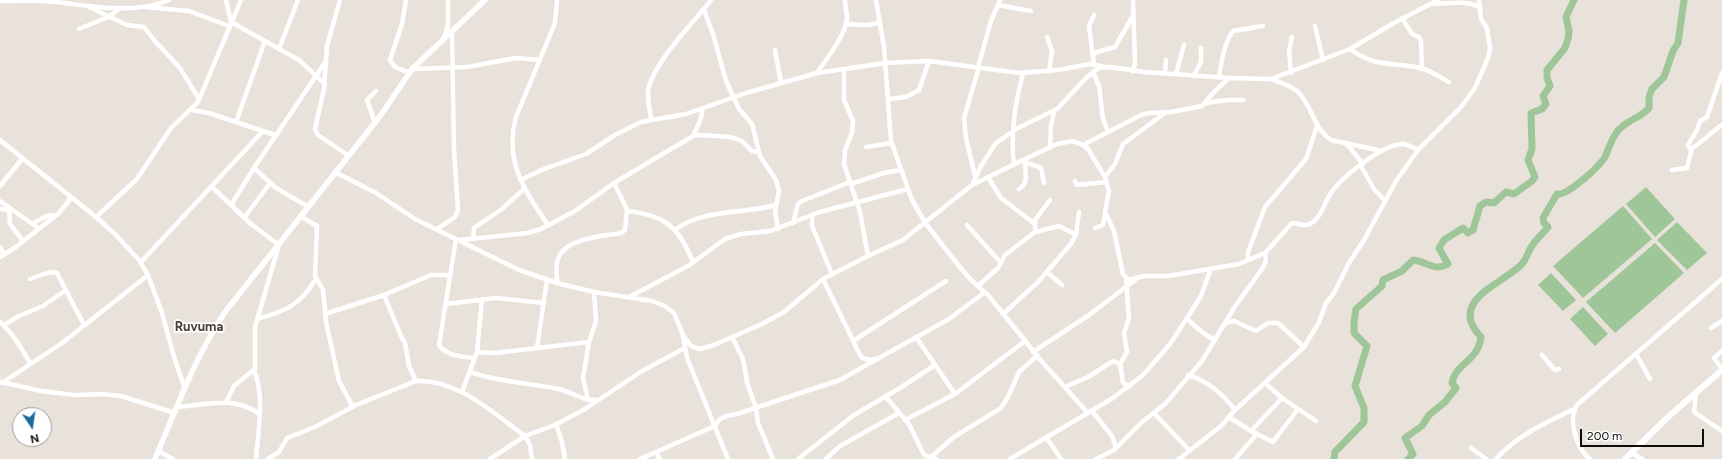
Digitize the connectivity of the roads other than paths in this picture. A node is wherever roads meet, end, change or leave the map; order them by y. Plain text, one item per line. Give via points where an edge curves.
1 (169, 0) edge
2 (226, 0) edge
3 (242, 0) edge
4 (298, 0) edge
5 (340, 0) edge
6 (406, 0) edge
7 (448, 0) edge
8 (485, 0) edge
9 (557, 0) edge
10 (711, 0) edge
11 (845, 0) edge
12 (876, 0) edge
13 (1000, 0) edge
14 (1133, 0) edge
15 (1438, 0) edge
16 (1480, 0) edge
17 (0, 1) edge
18 (1433, 4) junction
19 (998, 5) junction
20 (88, 6) junction
21 (141, 6) junction
22 (120, 8) junction
23 (1480, 8) junction
24 (704, 10) junction
25 (1031, 11) dead end
26 (1134, 14) junction
27 (1094, 15) dead end
28 (109, 17) junction
29 (1402, 18) junction
30 (880, 23) junction
31 (230, 24) junction
32 (846, 24) junction
33 (1264, 26) dead end
34 (1315, 26) dead end
35 (79, 28) dead end
36 (452, 30) junction
37 (1047, 37) dead end
38 (1292, 37) dead end
39 (444, 38) junction
40 (265, 41) junction
41 (1184, 45) dead end
42 (1201, 48) dead end
43 (279, 49) junction
44 (1350, 49) junction
45 (775, 50) dead end
46 (1093, 55) junction
47 (540, 60) junction
48 (1166, 60) dead end
49 (1323, 60) junction
50 (326, 61) junction
51 (929, 61) junction
52 (885, 63) junction
53 (1094, 65) junction
54 (978, 67) junction
55 (1105, 67) junction
56 (453, 69) junction
57 (1422, 69) junction
58 (844, 70) junction
59 (411, 71) junction
60 (1049, 71) junction
61 (1132, 71) junction
62 (1093, 72) junction
63 (817, 73) junction
64 (1023, 73) junction
65 (1165, 73) junction
66 (1291, 73) junction
67 (1722, 73) edge
68 (315, 74) junction
69 (1176, 74) junction
70 (1194, 75) junction
71 (1219, 77) junction
72 (1229, 78) junction
73 (1271, 79) junction
74 (1449, 82) dead end
75 (780, 83) junction
76 (325, 84) junction
77 (376, 91) dead end
78 (734, 97) junction
79 (199, 99) junction
80 (889, 99) junction
81 (1243, 100) dead end
82 (1206, 103) junction
83 (703, 108) junction
84 (191, 110) junction
85 (1054, 111) junction
86 (1165, 113) junction
87 (651, 120) junction
88 (236, 122) junction
89 (375, 123) junction
90 (1722, 125) edge
91 (1317, 126) junction
92 (262, 132) junction
93 (1012, 132) junction
94 (1108, 132) junction
95 (1321, 132) junction
96 (0, 134) edge
97 (274, 135) junction
98 (694, 135) junction
99 (1312, 141) junction
100 (2, 142) edge
101 (891, 143) junction
102 (1347, 144) junction
103 (1083, 145) junction
104 (866, 147) dead end
105 (1050, 148) junction
106 (1418, 150) junction
107 (1382, 151) junction
108 (1691, 151) junction
109 (759, 152) junction
110 (349, 156) junction
111 (22, 159) junction
112 (1023, 162) junction
113 (1014, 164) junction
114 (1362, 165) junction
115 (254, 168) junction
116 (900, 170) junction
117 (1672, 170) dead end
118 (335, 172) junction
119 (975, 176) junction
120 (988, 177) junction
121 (1105, 177) junction
122 (520, 180) junction
123 (1075, 181) dead end
124 (1107, 182) junction
125 (270, 183) junction
126 (614, 183) junction
127 (850, 183) junction
128 (1044, 183) dead end
129 (972, 185) junction
130 (0, 186) edge
131 (212, 187) junction
132 (524, 189) junction
133 (908, 189) junction
134 (1018, 189) dead end
135 (71, 198) junction
136 (1050, 200) dead end
137 (0, 201) edge
138 (1385, 201) junction
139 (858, 204) junction
140 (231, 205) junction
141 (776, 205) junction
142 (307, 206) junction
143 (0, 208) edge
144 (9, 209) junction
145 (627, 211) junction
146 (1079, 212) dead end
147 (1105, 212) junction
148 (57, 215) junction
149 (812, 215) junction
150 (300, 216) junction
151 (96, 217) junction
152 (244, 218) junction
153 (33, 223) junction
154 (792, 223) junction
155 (926, 224) junction
156 (1035, 224) junction
157 (548, 225) junction
158 (967, 225) dead end
159 (38, 228) junction
160 (1095, 228) dead end
161 (437, 229) junction
162 (778, 229) junction
163 (675, 230) junction
164 (1035, 232) junction
165 (1076, 235) junction
166 (473, 238) junction
167 (458, 239) junction
168 (22, 241) junction
169 (279, 245) junction
170 (0, 247) edge
171 (1265, 253) junction
172 (2, 255) edge
173 (868, 256) junction
174 (1248, 260) junction
175 (141, 262) junction
176 (693, 262) junction
177 (1001, 263) junction
178 (1210, 268) junction
179 (1047, 272) junction
180 (148, 274) junction
181 (832, 274) junction
182 (449, 276) junction
183 (1126, 278) junction
184 (30, 279) dead end
185 (316, 279) junction
186 (823, 279) junction
187 (1722, 279) edge
188 (547, 280) junction
189 (1135, 280) junction
190 (946, 281) dead end
191 (557, 283) junction
192 (1062, 285) dead end
193 (978, 286) junction
194 (1126, 287) junction
195 (66, 290) junction
196 (594, 292) junction
197 (985, 292) junction
198 (384, 295) junction
199 (629, 297) junction
200 (482, 300) junction
201 (544, 303) junction
202 (446, 304) junction
203 (325, 314) junction
204 (1003, 314) junction
205 (257, 319) junction
206 (1187, 319) junction
207 (1722, 321) edge
208 (1226, 323) junction
209 (2, 324) edge
210 (84, 326) junction
211 (1711, 328) dead end
212 (683, 335) junction
213 (732, 337) junction
214 (916, 337) junction
215 (1215, 340) junction
216 (1025, 341) junction
217 (589, 342) junction
218 (854, 342) junction
219 (1304, 347) junction
220 (537, 348) junction
221 (685, 348) junction
222 (477, 352) junction
223 (1722, 352) edge
224 (1035, 354) junction
225 (1636, 354) junction
226 (1542, 355) dead end
227 (475, 358) junction
228 (879, 358) junction
229 (30, 363) junction
230 (1120, 364) junction
231 (935, 365) junction
232 (1559, 369) dead end
233 (1722, 369) edge
234 (254, 371) junction
235 (470, 372) junction
236 (1188, 376) junction
237 (1650, 379) dead end
238 (416, 381) junction
239 (1, 382) edge
240 (1266, 383) junction
241 (1130, 386) junction
242 (1065, 387) junction
243 (185, 389) junction
244 (462, 392) junction
245 (1696, 393) junction
246 (955, 394) junction
247 (886, 396) junction
248 (1282, 398) junction
249 (588, 400) junction
250 (599, 400) junction
251 (226, 402) junction
252 (353, 407) junction
253 (756, 407) junction
254 (1298, 409) junction
255 (1574, 409) junction
256 (176, 410) junction
257 (1235, 410) junction
258 (1090, 412) junction
259 (899, 413) junction
260 (1154, 413) junction
261 (259, 414) junction
262 (1229, 417) junction
263 (905, 420) junction
264 (1316, 421) dead end
265 (556, 424) junction
266 (715, 426) junction
267 (1250, 431) junction
268 (1722, 431) edge
269 (1256, 434) junction
270 (525, 436) junction
271 (1046, 437) junction
272 (1116, 448) junction
273 (1471, 448) dead end
274 (1189, 450) junction
275 (158, 451) junction
276 (656, 452) junction
277 (1632, 453) junction
278 (933, 458) edge
279 (155, 459) edge
280 (173, 459) edge
281 (256, 459) edge
282 (268, 459) edge
283 (490, 459) edge
284 (532, 459) edge
285 (565, 459) edge
286 (640, 459) edge
287 (660, 459) edge
288 (728, 459) edge
289 (773, 459) edge
290 (798, 459) edge
291 (826, 459) edge
292 (1010, 459) edge
293 (1061, 459) edge
294 (1096, 459) edge
295 (1179, 459) edge
296 (1235, 459) edge
297 (1486, 459) edge
298 (1496, 459) edge
299 (1590, 459) edge
300 (1626, 459) edge
301 (1642, 459) edge

1 - 21 street
2 - 31 street
3 - 31 street
4 - 43 street
5 - 50 street via 327,42
6 - 59 street via 402,24 390,60 395,67
7 - 39 street via 448,24
8 - 36 street
9 - 47 street via 555,23
10 - 24 street
11 - 32 street
12 - 30 street
13 - 19 street
14 - 26 street
15 - 18 street
16 - 23 street
17 - 20 street via 56,2
18 - 23 street via 1468,2
18 - 29 street
19 - 25 street
19 - 54 street
20 - 22 street
20 - 28 street
21 - 22 street
21 - 31 street via 189,11
22 - 28 street
23 - 106 street via 1481,19 1487,28 1490,41 1488,58 1480,79 1461,107
24 - 78 street via 726,81
24 - 87 street via 669,52 651,80 648,97
26 - 46 street via 1115,47
26 - 61 street via 1135,61
27 - 46 street via 1090,26
28 - 35 street
28 - 79 street via 127,25 144,27 180,68
29 - 44 street
29 - 57 street via 1412,34 1421,41
30 - 32 street via 867,26
30 - 52 street
31 - 40 street
31 - 79 street
32 - 63 street
33 - 71 street via 1233,31 1221,63
34 - 49 street
36 - 39 street
36 - 56 street
37 - 60 street via 1052,51
38 - 66 street via 1289,50
39 - 59 street
40 - 43 street
40 - 88 street
41 - 69 street
42 - 70 street via 1201,62
43 - 68 street via 299,60
44 - 49 street
44 - 57 street via 1361,57 1381,64
45 - 75 street
46 - 53 street
47 - 56 street via 516,58
47 - 122 street via 512,130 512,146
48 - 65 street
49 - 66 street
50 - 68 street
50 - 76 street
51 - 52 street
51 - 54 street
51 - 80 street via 919,90 906,97
52 - 58 street
52 - 80 street
53 - 55 street
53 - 60 street
54 - 64 street
54 - 119 street via 964,118
55 - 61 street
55 - 62 street
56 - 59 street
56 - 161 street via 458,210 455,217
57 - 74 street
58 - 63 street
58 - 127 street via 844,100 853,121 844,158
59 - 89 street
60 - 64 street
61 - 65 street
62 - 85 street
62 - 94 street via 1099,86 1103,119
63 - 75 street
64 - 93 street
65 - 69 street
66 - 73 street
67 - 108 street via 1708,117 1700,121 1688,145
68 - 76 street
68 - 97 street
69 - 70 street
70 - 71 street
71 - 72 street
72 - 73 street
72 - 82 street
73 - 91 street via 1299,92
75 - 78 street
76 - 110 street via 316,131
77 - 89 street via 367,100
78 - 83 street
78 - 109 street via 739,109 752,124
79 - 84 street
80 - 101 street
81 - 82 street
82 - 86 street
83 - 87 street via 686,114
83 - 98 street
84 - 88 street
84 - 151 street via 171,128 137,178
85 - 93 street
85 - 105 street
86 - 94 street via 1141,115
86 - 121 street via 1123,144 1115,164
87 - 122 street via 621,131 586,154
88 - 92 street
89 - 110 street
90 - 108 street
91 - 95 street
91 - 99 street
92 - 97 street
92 - 131 street
93 - 113 street
93 - 119 street via 996,143
94 - 103 street
95 - 99 street
95 - 102 street via 1331,140
96 - 100 street
97 - 115 street
98 - 109 street via 716,135 742,141 752,151
98 - 126 street
99 - 174 street via 1306,159 1265,207 1248,252
100 - 111 street
101 - 104 street
101 - 116 street
102 - 107 street
102 - 114 street
103 - 105 street via 1072,141
103 - 121 street
105 - 112 street
106 - 107 street via 1405,144
106 - 138 street
107 - 114 street
108 - 117 street via 1687,168
109 - 141 street via 762,161 776,180 779,191
110 - 118 street
111 - 130 street
111 - 135 street
112 - 113 street
112 - 128 street via 1041,168
112 - 134 street via 1026,180
113 - 120 street
114 - 138 street via 1374,189
114 - 171 street via 1329,196 1321,214 1315,220 1307,225 1292,223
115 - 125 street
115 - 140 street
116 - 127 street
116 - 133 street
118 - 142 street
118 - 161 street via 376,193 414,219
119 - 129 street
120 - 129 street
120 - 156 street via 1000,198
121 - 124 street
122 - 132 street
123 - 124 street via 1077,185
124 - 147 street via 1109,191
125 - 142 street
125 - 152 street
126 - 145 street via 626,203
126 - 157 street via 580,208
127 - 139 street
127 - 154 street via 802,201 798,204
129 - 155 street
131 - 140 street
131 - 175 street
132 - 157 street
132 - 166 street via 502,209 474,228
133 - 139 street
133 - 155 street
135 - 148 street
135 - 151 street
136 - 156 street
137 - 144 street
138 - 219 street via 1326,303 1319,322
139 - 149 street
139 - 173 street
140 - 152 street
141 - 162 street
141 - 163 street via 702,218 690,221
142 - 150 street
143 - 144 street
144 - 153 street
144 - 168 street via 10,224
145 - 163 street via 656,217
145 - 191 street via 626,227 622,233 587,238 562,251 558,259
146 - 165 street
147 - 160 street via 1103,225
147 - 183 street via 1114,231
148 - 153 street via 47,216
148 - 159 street
149 - 154 street
149 - 181 street via 812,226
150 - 169 street
150 - 185 street via 317,226 314,272
151 - 175 street
152 - 169 street
153 - 159 street
154 - 162 street
155 - 173 street via 903,240
155 - 193 street
156 - 164 street
157 - 166 street via 516,235
158 - 177 street
159 - 168 street
161 - 167 street
162 - 176 street via 725,239
163 - 176 street
164 - 165 street via 1059,226
164 - 177 street via 1009,251
165 - 179 street
166 - 167 street
167 - 182 street
167 - 188 street via 519,270
168 - 172 street
169 - 205 street
169 - 243 street via 240,291 212,331
170 - 172 street
171 - 174 street
171 - 208 street via 1265,263
173 - 181 street
174 - 178 street
175 - 180 street
176 - 199 street
177 - 193 street
178 - 189 street via 1181,274 1144,276
178 - 206 street via 1201,296
179 - 192 street
179 - 204 street
180 - 210 street
180 - 243 street
181 - 186 street
182 - 198 street via 431,275
182 - 202 street
183 - 189 street
183 - 194 street
184 - 195 street via 55,272
185 - 203 street via 323,290
185 - 205 street via 301,300 278,314
186 - 213 street via 784,312
186 - 218 street
187 - 225 street
188 - 191 street
188 - 201 street
189 - 194 street
190 - 218 street
191 - 196 street
193 - 197 street
194 - 224 street
194 - 230 street via 1129,318 1124,333 1127,350
195 - 209 street via 43,306
195 - 210 street
196 - 199 street
196 - 217 street via 596,321
197 - 204 street
197 - 214 street via 949,318
198 - 203 street
198 - 238 street via 405,343
199 - 212 street via 665,306 674,313
200 - 201 street via 506,299
200 - 202 street
200 - 222 street
201 - 220 street
202 - 227 street via 439,345 458,356
203 - 252 street via 339,380
204 - 216 street
205 - 234 street
206 - 215 street
206 - 241 street via 1170,344
207 - 211 street
208 - 215 street
208 - 219 street via 1234,321 1256,331 1268,323 1278,323
209 - 229 street via 18,342
210 - 229 street
212 - 213 street via 691,346 697,349
212 - 221 street
213 - 253 street via 743,359 747,382
214 - 228 street
214 - 231 street
215 - 236 street via 1202,361
216 - 224 street
216 - 246 street
217 - 220 street
217 - 249 street via 583,378
218 - 228 street via 862,358
219 - 240 street
220 - 222 street via 496,353
221 - 250 street via 642,370
221 - 266 street
222 - 227 street
223 - 233 street via 1714,358
224 - 242 street
224 - 278 street via 1019,372 1001,408 954,437
225 - 237 street
225 - 255 street
226 - 232 street via 1550,361 1555,370
227 - 235 street
228 - 253 street via 840,380
229 - 239 street
230 - 241 street via 1123,383
230 - 242 street via 1113,361 1088,378
231 - 246 street
231 - 247 street
233 - 245 main road
234 - 251 street via 234,386
234 - 261 street via 258,383
235 - 244 street
235 - 249 street via 499,380 558,389
236 - 257 street via 1216,389
236 - 260 street via 1165,404
238 - 244 street via 425,380
238 - 252 street
239 - 256 street via 76,396 121,396
240 - 248 street
240 - 257 street
241 - 258 street
242 - 258 street
243 - 256 street
244 - 270 street
245 - 268 street via 1694,412
245 - 277 main road
246 - 263 street
247 - 259 street
247 - 290 street via 854,415
248 - 254 street
248 - 267 street
249 - 250 street
250 - 265 street
251 - 256 street
251 - 261 street via 247,406
252 - 282 street via 316,427 287,438 279,452
253 - 266 street via 720,418
253 - 289 street via 758,423
254 - 264 street
254 - 269 street via 1273,442
255 - 298 street via 1541,425
255 - 299 street via 1572,417 1575,430 1582,451
256 - 275 street
257 - 262 street
258 - 271 street
258 - 272 street via 1112,436
259 - 263 street
259 - 291 street via 840,446
260 - 272 street
260 - 274 street
261 - 281 street
262 - 267 street
262 - 274 street
263 - 278 street via 923,453
265 - 270 street
265 - 285 street
266 - 276 street
266 - 288 street
267 - 269 street
269 - 296 street
270 - 283 street
270 - 284 street via 530,444
271 - 292 street
271 - 293 street
272 - 294 street
273 - 297 street
274 - 295 street
275 - 279 street
275 - 280 street
276 - 286 street
276 - 287 street
277 - 300 main road
277 - 301 street

